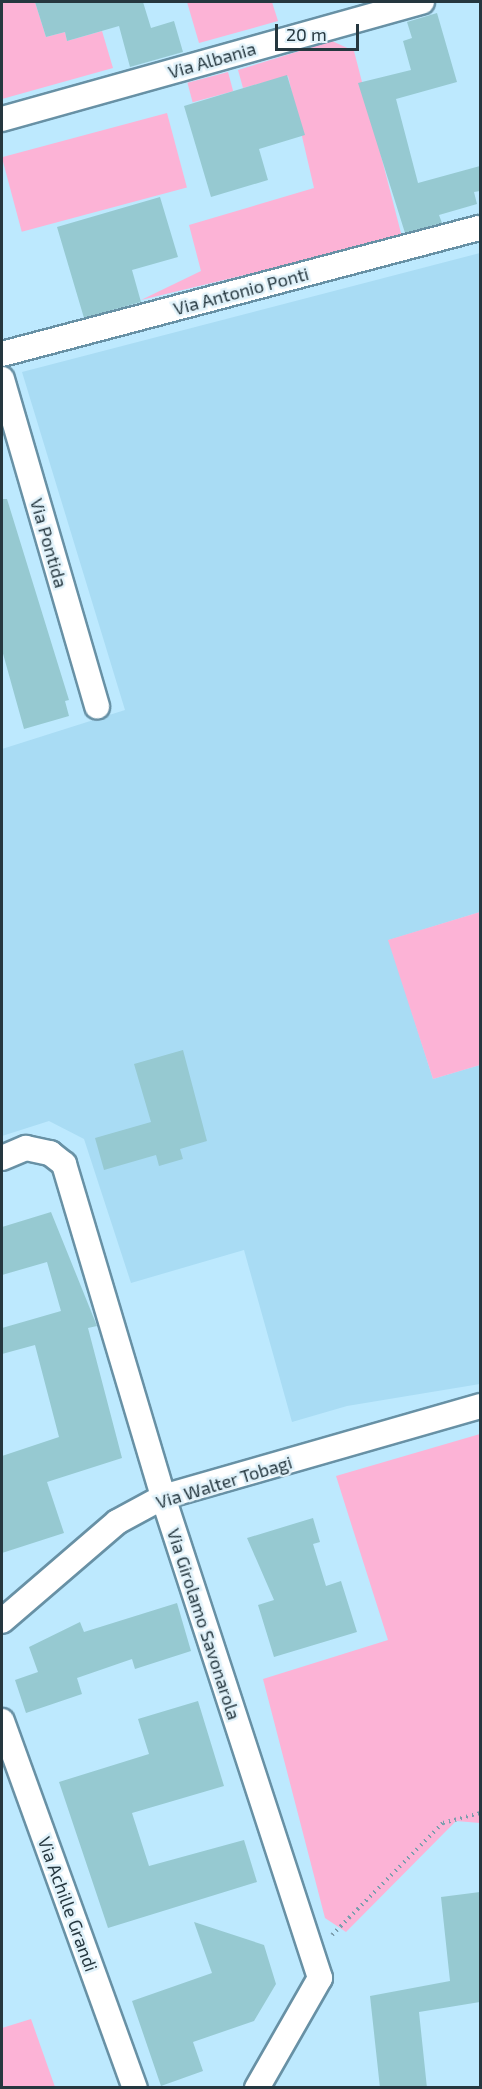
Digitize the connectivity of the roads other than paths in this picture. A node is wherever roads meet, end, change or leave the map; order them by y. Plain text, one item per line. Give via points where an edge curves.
1 (422, 2) edge
2 (361, 9) edge
3 (2, 119) edge
4 (480, 228) edge
5 (2, 354) edge
6 (2, 379) edge
7 (97, 707) dead end
8 (2, 1158) edge
9 (480, 1407) edge
10 (163, 1497) junction
11 (2, 1621) edge
12 (2, 1721) edge
13 (135, 2088) edge
14 (257, 2088) edge

1 - 2 street, Via Albania
2 - 3 street, Via Albania
4 - 5 street, Via Antonio Ponti
6 - 7 street, Via Pontida
8 - 10 street, Via Girolamo Savonarola via 26,1148 50,1153 64,1164
9 - 10 street, Via Walter Tobagi
10 - 11 street, Via Walter Tobagi via 117,1522
10 - 14 street, Via Girolamo Savonarola via 320,1978
12 - 13 street, Via Achille Grandi

